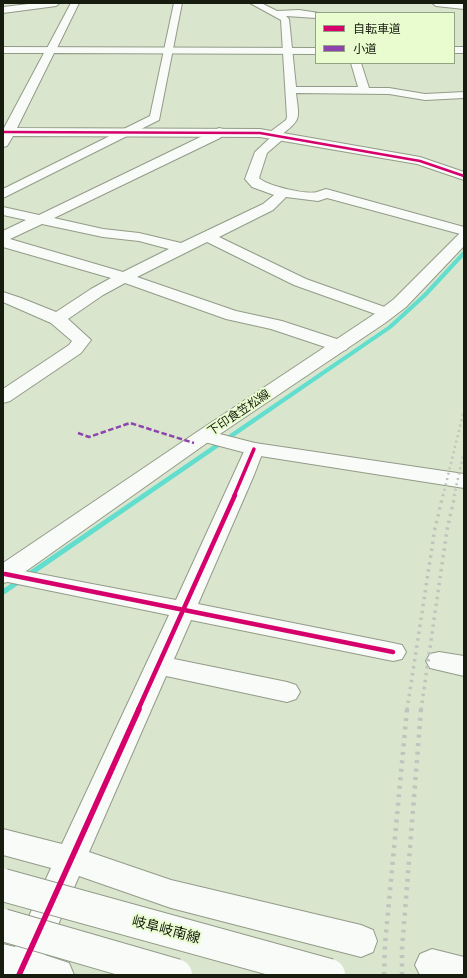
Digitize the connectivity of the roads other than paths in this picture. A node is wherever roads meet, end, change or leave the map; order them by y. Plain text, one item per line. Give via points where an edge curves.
1 (56, 3) edge
2 (75, 3) edge
3 (178, 3) edge
4 (254, 3) edge
5 (436, 3) edge
6 (464, 6) edge
7 (3, 10) edge
8 (276, 14) junction
9 (315, 15) edge
10 (3, 50) edge
11 (50, 50) junction
12 (169, 50) junction
13 (287, 51) junction
14 (315, 51) edge
15 (356, 64) edge
16 (292, 90) junction
17 (364, 90) junction
18 (464, 95) edge
19 (126, 132) junction
20 (219, 132) junction
21 (5, 135) edge
22 (274, 135) junction
23 (464, 176) edge
24 (282, 192) junction
25 (3, 194) edge
26 (3, 211) edge
27 (40, 220) junction
28 (464, 230) edge
29 (206, 236) junction
30 (3, 237) edge
31 (464, 237) edge
32 (3, 242) edge
33 (182, 248) junction
34 (124, 277) junction
35 (3, 297) edge
36 (387, 313) junction
37 (57, 319) junction
38 (340, 346) junction
39 (3, 397) edge
40 (207, 437) junction
41 (248, 448) junction
42 (464, 482) edge
43 (7, 575) edge
44 (183, 610) junction
45 (393, 652) dead end
46 (439, 661) dead end
47 (158, 665) junction
48 (464, 666) edge
49 (287, 692) dead end
50 (3, 842) edge
51 (71, 860) junction
52 (3, 885) edge
53 (3, 925) edge
54 (361, 941) dead end
55 (432, 965) dead end
56 (15, 967) edge
57 (464, 973) edge
58 (57, 975) edge
59 (176, 975) edge
60 (329, 975) edge

1 - 7 street
2 - 11 street
3 - 12 street
4 - 8 street
5 - 6 street
8 - 9 street
8 - 13 street via 285,19
10 - 11 street
11 - 12 street
11 - 21 street
12 - 13 street
12 - 19 street via 155,118
13 - 14 street
13 - 16 street
15 - 17 street
16 - 17 street
16 - 22 street via 291,122
17 - 18 street via 425,97
19 - 20 street
19 - 21 street
19 - 25 street
20 - 22 street
20 - 27 street
22 - 23 street via 420,161
22 - 24 street via 277,138 261,152 252,179 257,184
24 - 28 street via 318,197 326,193
24 - 29 street via 268,207
26 - 27 street
27 - 30 street
27 - 33 street via 103,233 139,237
29 - 33 street
29 - 36 street via 300,282
31 - 36 street, 下印食笠松線 via 400,303
32 - 34 street
33 - 34 street
34 - 37 street
34 - 38 street via 203,306 276,325
35 - 37 street
36 - 38 street, 下印食笠松線
37 - 39 street via 82,340 75,349
38 - 40 street, 下印食笠松線
40 - 41 street
40 - 43 street, 下印食笠松線
41 - 42 street
41 - 44 street via 244,476
43 - 44 street
44 - 45 street
44 - 47 street
46 - 48 street
47 - 49 street
47 - 51 street
50 - 51 street
51 - 54 street via 171,894
51 - 56 street
52 - 60 street, 岐阜岐南線, bridge
53 - 59 street, bridge
55 - 57 street
56 - 58 street

